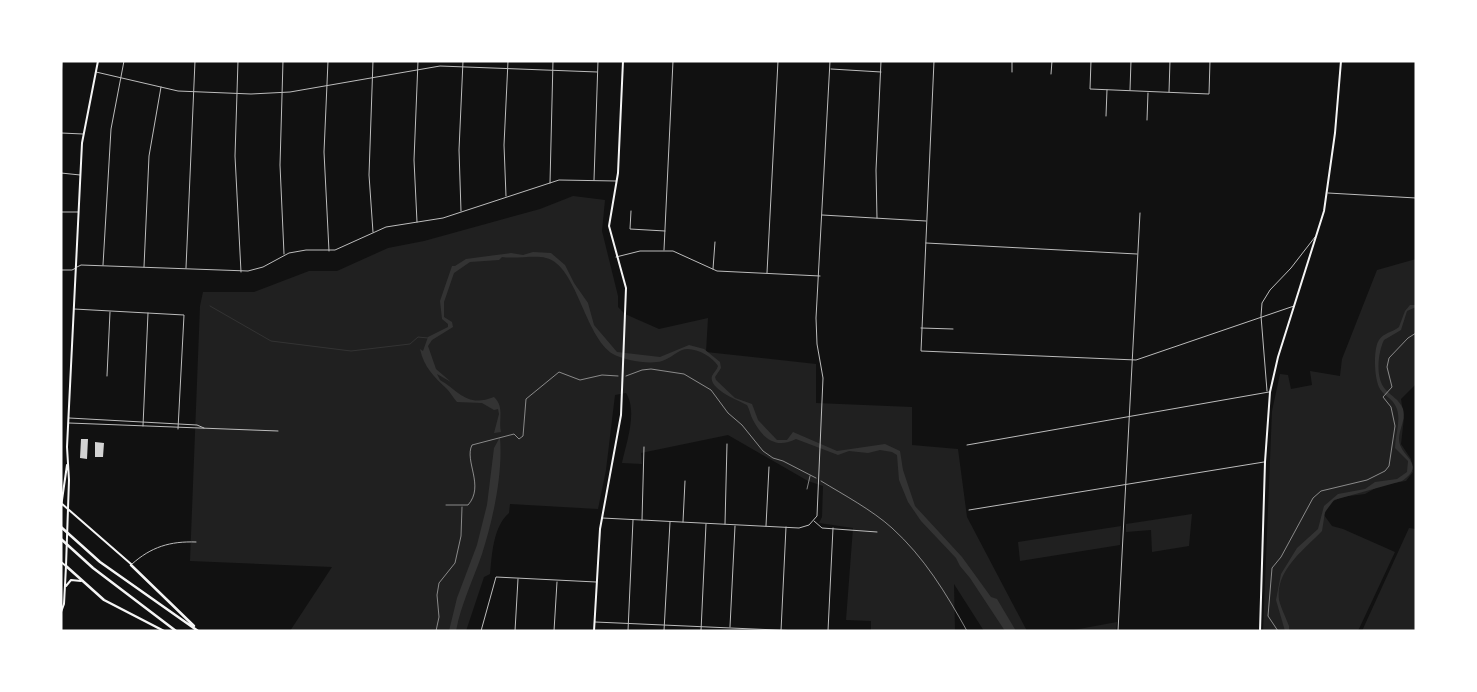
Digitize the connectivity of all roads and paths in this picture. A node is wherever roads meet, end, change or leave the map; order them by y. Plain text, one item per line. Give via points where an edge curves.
1 (62, 61) edge
2 (98, 61) edge
3 (124, 61) edge
4 (196, 61) edge
5 (238, 61) edge
6 (283, 61) edge
7 (328, 61) edge
8 (373, 61) edge
9 (418, 61) edge
10 (463, 61) edge
11 (508, 61) edge
12 (553, 61) edge
13 (598, 61) edge
14 (623, 61) edge
15 (674, 61) edge
16 (778, 61) edge
17 (830, 61) edge
18 (882, 61) edge
19 (934, 61) edge
20 (1012, 61) edge
21 (1052, 61) edge
22 (1091, 61) edge
23 (1131, 61) edge
24 (1170, 61) edge
25 (1210, 61) edge
26 (1341, 61) edge
27 (463, 66) junction
28 (417, 68) junction
29 (508, 68) junction
30 (830, 69) junction
31 (552, 70) junction
32 (95, 72) junction
33 (597, 72) junction
34 (881, 72) junction
35 (1012, 72) dead end
36 (1051, 74) dead end
37 (372, 76) junction
38 (121, 78) junction
39 (61, 79) edge
40 (327, 85) junction
41 (161, 87) junction
42 (1107, 89) junction
43 (1130, 91) junction
44 (1148, 91) junction
45 (194, 92) junction
46 (282, 92) junction
47 (1169, 92) junction
48 (237, 94) junction
49 (1106, 116) dead end
50 (1147, 120) dead end
51 (61, 133) edge
52 (82, 134) junction
53 (61, 173) edge
54 (80, 175) junction
55 (594, 180) junction
56 (617, 182) junction
57 (550, 184) junction
58 (1328, 193) junction
59 (506, 197) junction
60 (1416, 198) edge
61 (461, 211) junction
62 (631, 211) dead end
63 (61, 212) edge
64 (79, 212) junction
65 (1140, 213) dead end
66 (822, 214) junction
67 (877, 218) junction
68 (926, 221) junction
69 (417, 222) junction
70 (665, 231) junction
71 (373, 232) junction
72 (1318, 234) junction
73 (715, 242) dead end
74 (925, 243) junction
75 (329, 251) junction
76 (664, 251) junction
77 (284, 254) junction
78 (1138, 254) junction
79 (616, 257) junction
80 (103, 265) junction
81 (77, 267) junction
82 (144, 267) junction
83 (186, 269) junction
84 (61, 270) edge
85 (713, 270) junction
86 (241, 272) junction
87 (767, 273) junction
88 (820, 276) junction
89 (1295, 306) junction
90 (74, 309) junction
91 (110, 311) junction
92 (148, 313) junction
93 (1261, 316) junction
94 (920, 328) junction
95 (953, 330) dead end
96 (1416, 333) edge
97 (1132, 360) junction
98 (107, 376) dead end
99 (618, 376) dead end
100 (626, 376) dead end
101 (1269, 392) junction
102 (1129, 416) junction
103 (69, 418) junction
104 (143, 422) junction
105 (69, 423) junction
106 (178, 424) junction
107 (143, 427) junction
108 (205, 428) junction
109 (178, 429) junction
110 (278, 431) dead end
111 (473, 441) dead end
112 (728, 444) dead end
113 (472, 445) junction
114 (967, 445) dead end
115 (644, 447) dead end
116 (1265, 462) junction
117 (67, 463) junction
118 (768, 467) dead end
119 (811, 475) junction
120 (685, 481) dead end
121 (1125, 484) junction
122 (62, 486) edge
123 (807, 489) dead end
124 (61, 504) edge
125 (446, 505) dead end
126 (463, 506) junction
127 (68, 509) junction
128 (968, 510) dead end
129 (602, 518) junction
130 (633, 520) junction
131 (642, 520) junction
132 (813, 521) junction
133 (670, 522) junction
134 (683, 522) junction
135 (706, 523) junction
136 (725, 524) junction
137 (735, 525) junction
138 (766, 526) junction
139 (61, 527) edge
140 (786, 527) junction
141 (833, 528) junction
142 (877, 532) dead end
143 (61, 539) edge
144 (196, 542) dead end
145 (61, 562) edge
146 (131, 565) junction
147 (66, 566) junction
148 (518, 578) junction
149 (557, 580) junction
150 (81, 581) junction
151 (596, 582) junction
152 (65, 588) junction
153 (61, 612) edge
154 (594, 622) junction
155 (628, 623) junction
156 (665, 625) junction
157 (701, 626) junction
158 (730, 628) junction
159 (735, 628) junction
160 (781, 630) edge
161 (164, 631) edge
162 (176, 631) edge
163 (198, 631) edge
164 (436, 631) edge
165 (481, 631) edge
166 (515, 631) edge
167 (554, 631) edge
168 (594, 631) edge
169 (628, 631) edge
170 (664, 631) edge
171 (701, 631) edge
172 (734, 631) edge
173 (799, 631) edge
174 (828, 631) edge
175 (967, 631) edge
176 (1118, 631) edge
177 (1260, 631) edge
178 (1278, 631) edge

1 - 39 street
2 - 32 main road
3 - 38 street
4 - 45 street
5 - 48 street
6 - 46 street
7 - 40 street
8 - 37 street
9 - 28 street
10 - 27 street
11 - 29 street
12 - 31 street
13 - 33 street
14 - 56 main road
15 - 70 street
16 - 87 street
17 - 30 street
18 - 34 street
19 - 68 street
20 - 35 street
21 - 36 street
22 - 42 street via 1090,88
23 - 43 street
24 - 47 street
25 - 47 street via 1209,94
26 - 58 main road
27 - 28 street
27 - 29 street
27 - 61 street via 459,150
28 - 37 street
28 - 69 street via 414,160
29 - 31 street
29 - 59 street via 504,145
30 - 34 street
30 - 66 street
31 - 33 street
31 - 57 street
32 - 38 street
32 - 52 main road
33 - 55 street
34 - 67 street
37 - 40 street
37 - 71 street via 369,175
38 - 41 street
38 - 80 street via 111,129
40 - 46 street
40 - 75 street via 325,190
41 - 45 street
41 - 82 street via 149,156
42 - 43 street
42 - 49 street
43 - 44 street
44 - 47 street
44 - 50 street
45 - 48 street
45 - 83 street
46 - 48 street
46 - 77 street via 280,180
48 - 86 street via 236,197
51 - 52 street
52 - 54 main road
53 - 54 street
54 - 64 main road
55 - 56 street
55 - 57 street via 564,179
56 - 79 main road via 609,226
57 - 59 street
58 - 60 street
58 - 72 main road
59 - 61 street
61 - 69 street
62 - 70 street via 630,229
63 - 64 street
64 - 81 main road
65 - 78 street
66 - 67 street
66 - 88 street
67 - 68 street
68 - 74 street
69 - 71 street
70 - 76 street
71 - 75 street via 347,246
72 - 89 main road
72 - 93 street via 1267,294
73 - 85 street
74 - 78 street
74 - 94 street
75 - 77 street via 300,250
76 - 79 street via 640,250
76 - 85 street via 680,253
77 - 86 street via 263,267
78 - 97 street
79 - 129 main road via 624,281 626,308 620,423
80 - 81 street via 81,264
80 - 82 street
81 - 84 street
81 - 90 main road
82 - 83 street
83 - 86 street
85 - 87 street
87 - 88 street
88 - 132 street via 816,327 822,372 822,405 817,513
89 - 93 street
89 - 101 main road
90 - 91 street
90 - 103 main road
91 - 92 street
91 - 98 street
92 - 104 street
92 - 106 street via 184,315
93 - 97 street
93 - 101 street
94 - 95 street
94 - 97 street via 920,349 924,352
96 - 178 path via 1389,358 1387,367 1392,388 1384,399 1391,407 1395,426 1389,466 1367,480 1321,491 1313,498 1272,568 1268,616
97 - 102 street
99 - 113 path via 602,375 580,380 565,372 555,374 526,399 523,436 519,439 516,434
100 - 119 path via 652,369 684,374 711,390 762,451
101 - 102 street
101 - 116 main road
102 - 114 street
102 - 121 street
103 - 104 street
103 - 105 main road
104 - 106 street
104 - 107 street
105 - 107 street
105 - 117 main road
106 - 108 street
106 - 109 street
107 - 109 street
108 - 109 street
108 - 110 street
111 - 113 path
112 - 136 street
113 - 126 path via 470,452 475,480 470,503
115 - 131 street
116 - 121 street
116 - 177 main road
117 - 122 main road
117 - 127 main road
118 - 138 street
119 - 123 path
119 - 175 path via 878,518 907,542 943,587
120 - 134 street
121 - 128 street
121 - 176 street
122 - 124 main road
124 - 127 main road
125 - 126 path
126 - 164 path via 455,563 442,577 438,588
127 - 146 main road
127 - 147 main road
129 - 130 street
129 - 151 main road
130 - 131 street
130 - 155 street
131 - 133 street
132 - 140 street via 802,528
132 - 141 street via 822,528
133 - 134 street
133 - 156 street
134 - 135 street
135 - 136 street
135 - 157 street
136 - 137 street
137 - 138 street
137 - 158 street
138 - 140 street
139 - 163 highway via 129,584
140 - 160 street
141 - 142 street
141 - 174 street
143 - 162 highway
144 - 146 street via 164,544 143,554
145 - 147 main road
146 - 163 highway
147 - 150 highway
147 - 152 main road
148 - 149 street
148 - 165 street via 496,577
148 - 166 street
149 - 151 street
149 - 167 street
150 - 152 main road via 71,580
150 - 161 highway via 104,600
151 - 154 main road
152 - 153 main road
154 - 155 street
154 - 168 main road
155 - 156 street
155 - 169 street
156 - 157 street
156 - 170 street
157 - 158 street
157 - 171 street
158 - 159 street
159 - 160 street
159 - 172 street
160 - 173 street

